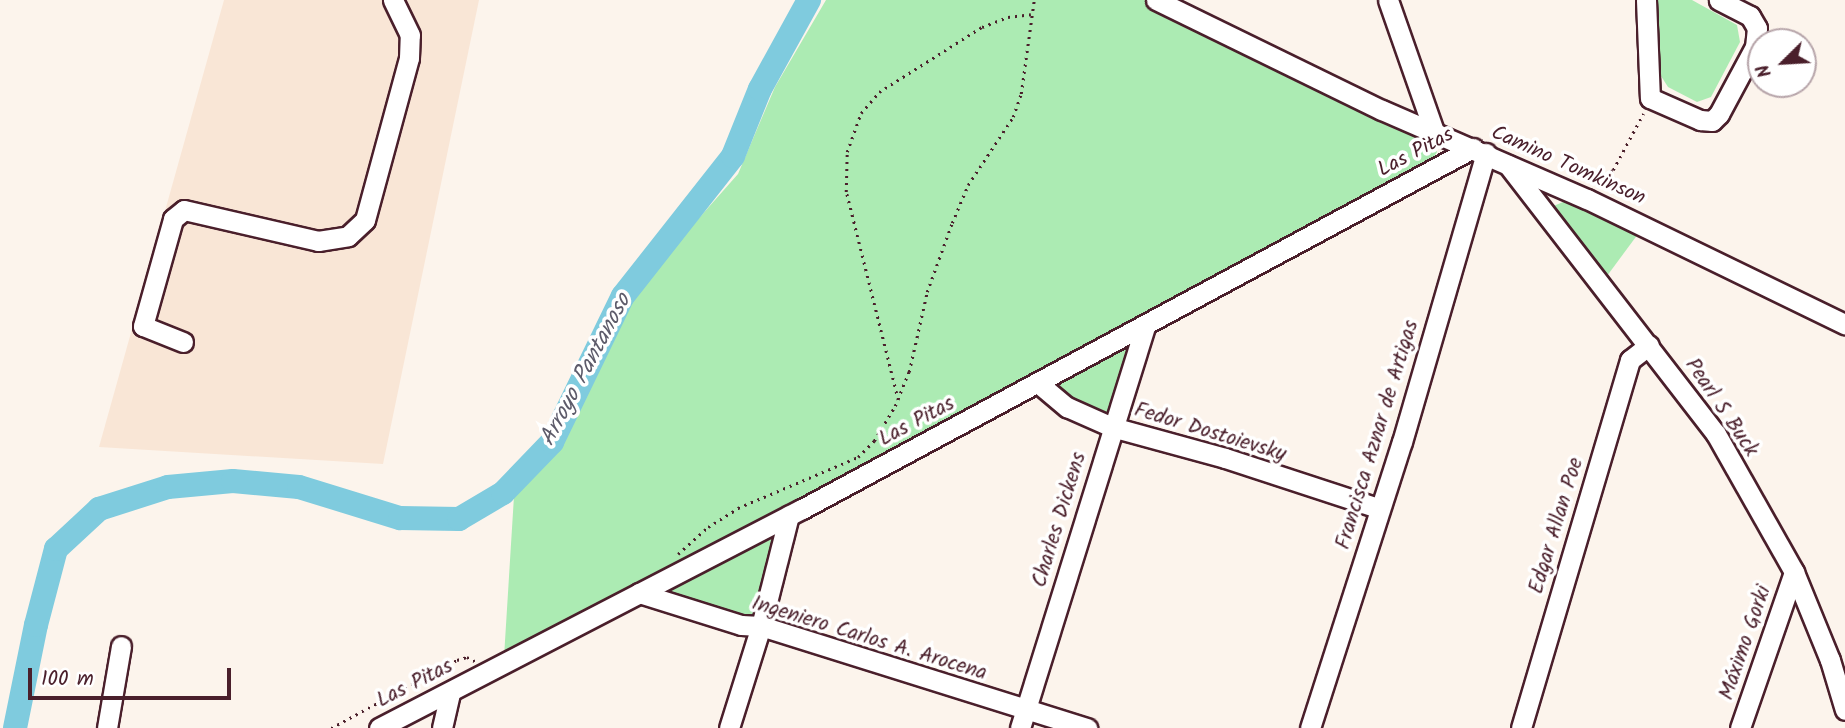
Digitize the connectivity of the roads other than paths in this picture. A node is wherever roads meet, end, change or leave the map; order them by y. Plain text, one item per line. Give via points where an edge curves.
1 (393, 0) edge
2 (1156, 0) edge
3 (1388, 0) edge
4 (1646, 0) edge
5 (1719, 0) edge
6 (1434, 131) junction
7 (1480, 151) junction
8 (1506, 163) junction
9 (1845, 324) edge
10 (1145, 327) junction
11 (183, 342) dead end
12 (1649, 345) junction
13 (1038, 383) junction
14 (1112, 427) junction
15 (1378, 508) junction
16 (789, 515) junction
17 (1794, 572) junction
18 (639, 593) junction
19 (761, 626) junction
20 (121, 646) dead end
21 (450, 692) junction
22 (1845, 710) edge
23 (1023, 719) edge
24 (107, 728) edge
25 (379, 728) edge
26 (442, 728) edge
27 (729, 728) edge
28 (1087, 728) edge
29 (1310, 728) edge
30 (1521, 728) edge
31 (1740, 728) edge

1 - 11 street via 410,35 410,58 365,220 348,236 318,241 184,210 173,219 144,326
2 - 6 street, Camino Tomkinson
3 - 6 street
4 - 5 street via 1650,98 1712,121 1755,47 1757,28 1749,16
6 - 7 street, Camino Tomkinson
7 - 8 street, Camino Tomkinson
7 - 10 street, Las Pitas
7 - 15 street, Francisca Aznar de Artigas via 1402,442
8 - 9 street, Camino Tomkinson
8 - 12 street, Pearl S Buck
10 - 13 street, Las Pitas
10 - 14 street, Charles Dickens
12 - 17 street, Pearl S Buck via 1716,434
12 - 30 street, Edgar Allan Poe via 1630,360
13 - 14 street, Fedor Dostoievsky via 1067,407
13 - 16 street, Las Pitas
14 - 15 street, Fedor Dostoievsky
14 - 23 street, Charles Dickens
15 - 29 street, Francisca Aznar de Artigas
16 - 18 street, Las Pitas
16 - 19 street
17 - 22 street, Pearl S Buck
17 - 31 street, Máximo Gorki
18 - 19 street, Ingeniero Carlos A. Arocena via 741,625
18 - 21 street, Las Pitas
19 - 23 street, Ingeniero Carlos A. Arocena
19 - 27 street
20 - 24 street
21 - 25 street, Las Pitas
21 - 26 street
23 - 28 street, Ingeniero Carlos A. Arocena

